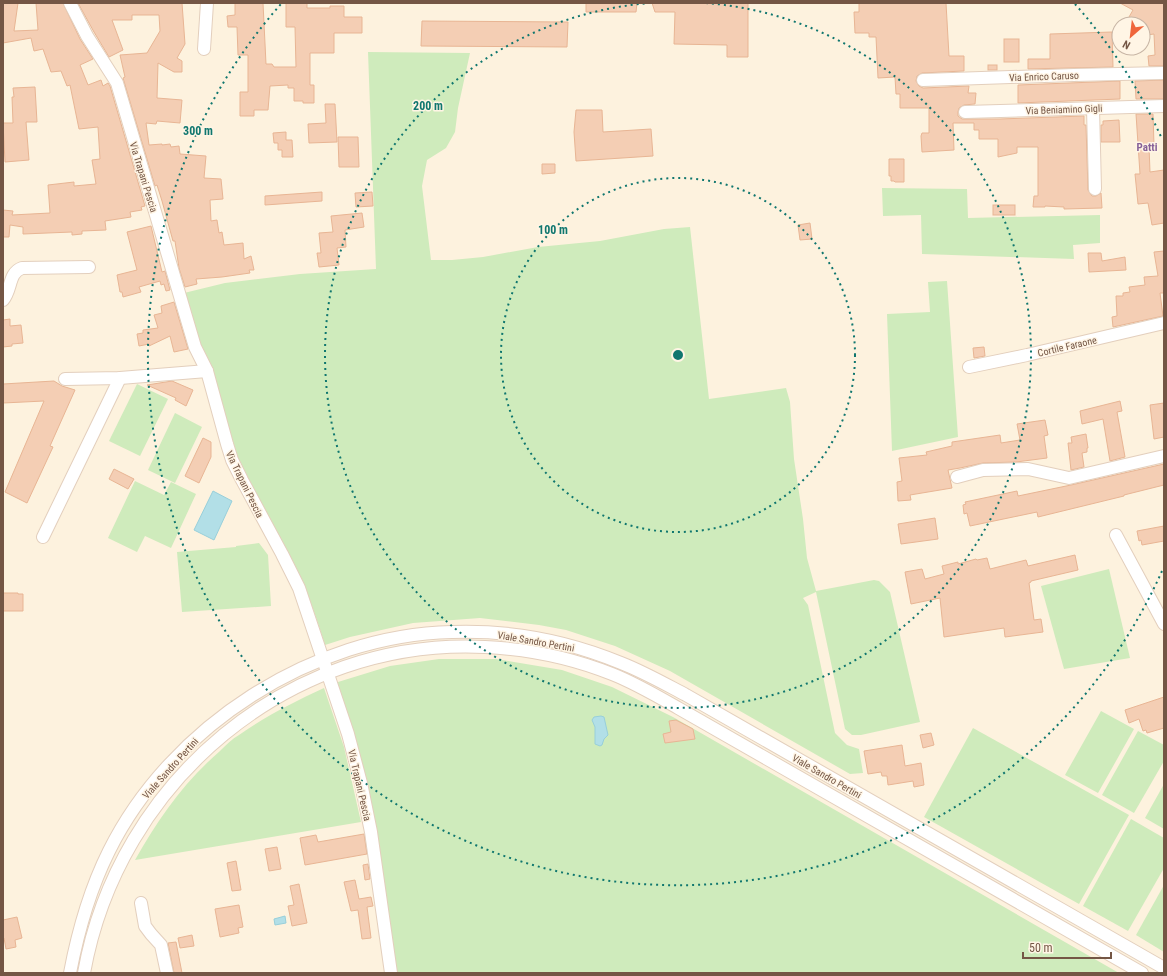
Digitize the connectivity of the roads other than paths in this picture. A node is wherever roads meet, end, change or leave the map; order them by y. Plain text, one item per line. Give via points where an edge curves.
1 (70, 3) edge
2 (207, 3) edge
3 (204, 49) dead end
4 (1164, 73) edge
5 (923, 80) dead end
6 (1164, 106) edge
7 (1093, 108) junction
8 (964, 112) dead end
9 (1095, 189) dead end
10 (89, 267) dead end
11 (3, 300) edge
12 (1164, 323) edge
13 (970, 368) dead end
14 (207, 371) junction
15 (120, 378) junction
16 (65, 379) dead end
17 (1164, 456) edge
18 (957, 476) dead end
19 (1116, 535) dead end
20 (43, 537) dead end
21 (1164, 624) edge
22 (322, 658) junction
23 (327, 673) junction
24 (141, 903) dead end
25 (1164, 968) edge
26 (70, 973) edge
27 (84, 973) edge
28 (167, 973) edge
29 (391, 973) edge
30 (1142, 973) edge

1 - 14 street, Via Trapani Pescia via 87,36 117,83 195,347
2 - 3 street
4 - 5 street, Via Enrico Caruso
6 - 7 street, Via Beniamino Gigli
7 - 8 street, Via Beniamino Gigli
7 - 9 street
10 - 11 street via 22,268 12,276
12 - 13 street, Cortile Faraone
14 - 15 street
14 - 22 street, Via Trapani Pescia via 232,460 299,588
15 - 16 street
15 - 20 street
17 - 18 street via 1069,478 1028,469 982,470
19 - 21 street
22 - 23 street, Via Trapani Pescia
22 - 25 street, Viale Sandro Pertini via 386,640 427,633 452,632 528,637 600,654 673,688
22 - 26 street, Viale Sandro Pertini via 275,681 231,710 179,755 149,789 109,851 82,919
23 - 27 street, Viale Sandro Pertini via 283,694 230,729 205,750 167,790 136,835 114,877 94,928
23 - 29 street, Via Trapani Pescia via 355,757 363,790
23 - 30 street, Viale Sandro Pertini via 393,654 463,646 550,656 613,674 641,687
24 - 28 street via 146,926 161,945

